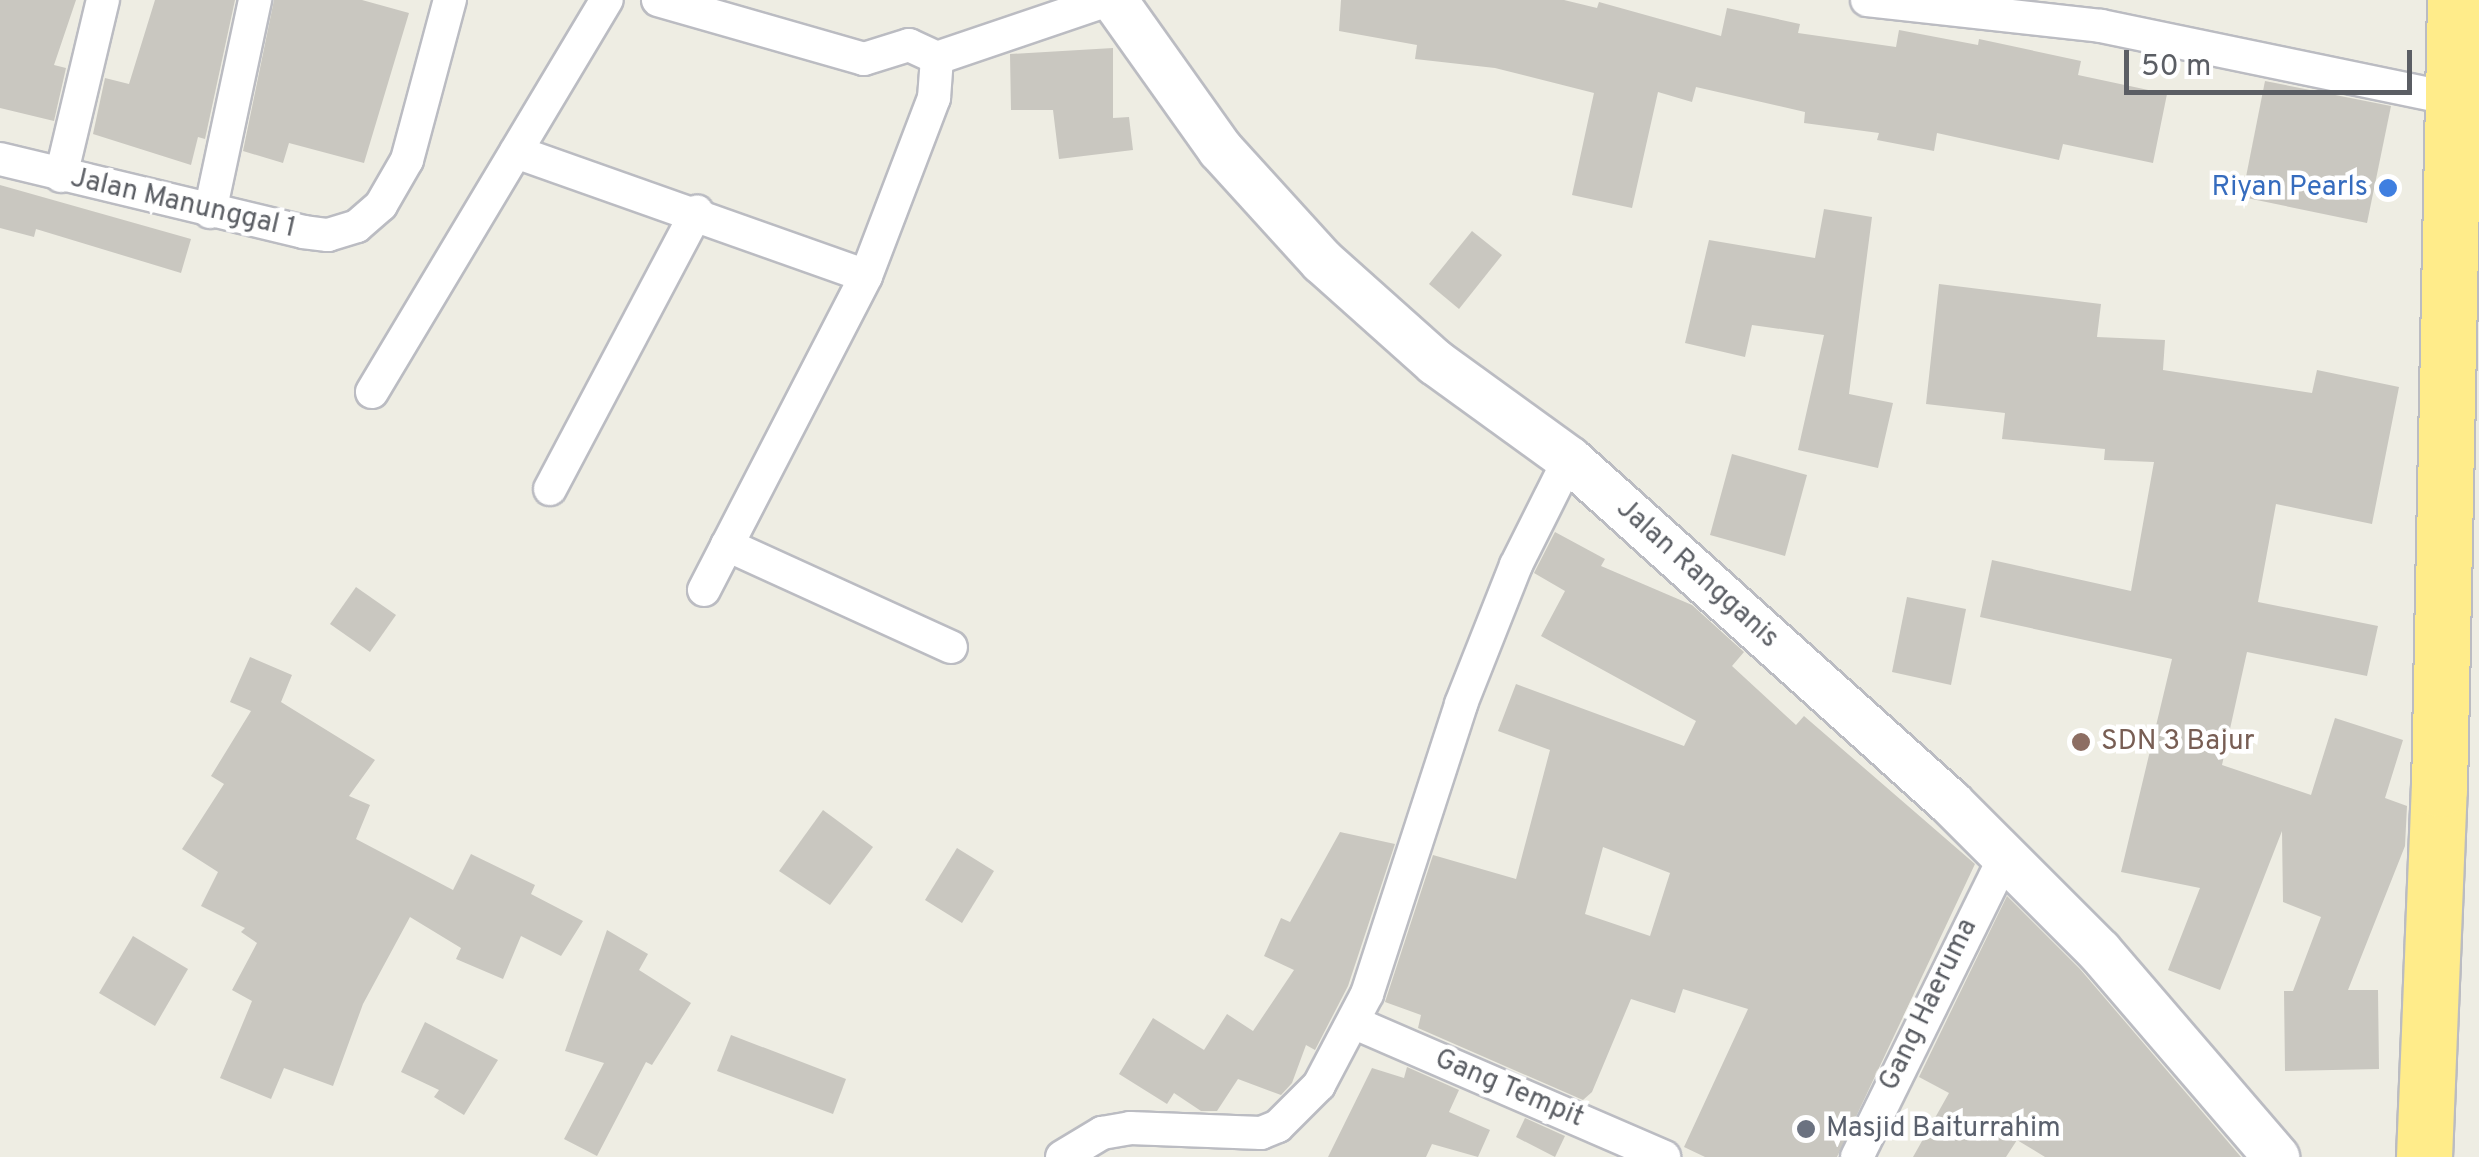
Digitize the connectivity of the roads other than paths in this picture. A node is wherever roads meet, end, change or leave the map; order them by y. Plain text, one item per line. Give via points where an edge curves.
1 (103, 0) edge
2 (254, 0) edge
3 (450, 0) edge
4 (607, 0) edge
5 (658, 0) edge
6 (1111, 0) edge
7 (1867, 0) edge
8 (2454, 0) edge
9 (938, 58) junction
10 (2450, 98) junction
11 (516, 152) junction
12 (0, 159) edge
13 (61, 176) junction
14 (210, 212) junction
15 (696, 212) junction
16 (866, 276) junction
17 (372, 392) dead end
18 (1569, 459) junction
19 (550, 489) dead end
20 (727, 545) junction
21 (704, 590) dead end
22 (951, 647) dead end
23 (2005, 856) junction
24 (1354, 1023) junction
25 (1062, 1157) edge
26 (1664, 1157) edge
27 (1857, 1157) edge
28 (2276, 1157) edge
29 (2424, 1157) edge

1 - 13 street
2 - 14 street
3 - 14 street, Jalan Manunggal 1 via 407,160 381,205 358,226 328,235
4 - 11 street
5 - 9 street via 864,59 909,45
6 - 9 street
6 - 18 street, Jalan Rangganis via 1220,149 1322,260 1435,362
7 - 10 street via 2101,26
8 - 10 highway
9 - 16 street via 934,98
10 - 29 highway via 2439,789
11 - 15 street
11 - 17 street
12 - 13 street, Jalan Manunggal 1
13 - 14 street, Jalan Manunggal 1
15 - 16 street
15 - 19 street
16 - 20 street
18 - 23 street, Jalan Rangganis
18 - 24 street via 1516,566 1461,704
20 - 21 street
20 - 22 street
23 - 27 street, Gang Haeruma
23 - 28 street, Jalan Rangganis via 2170,1028
24 - 25 street via 1319,1085 1278,1126 1244,1136 1130,1128 1102,1133
24 - 26 street, Gang Tempit

